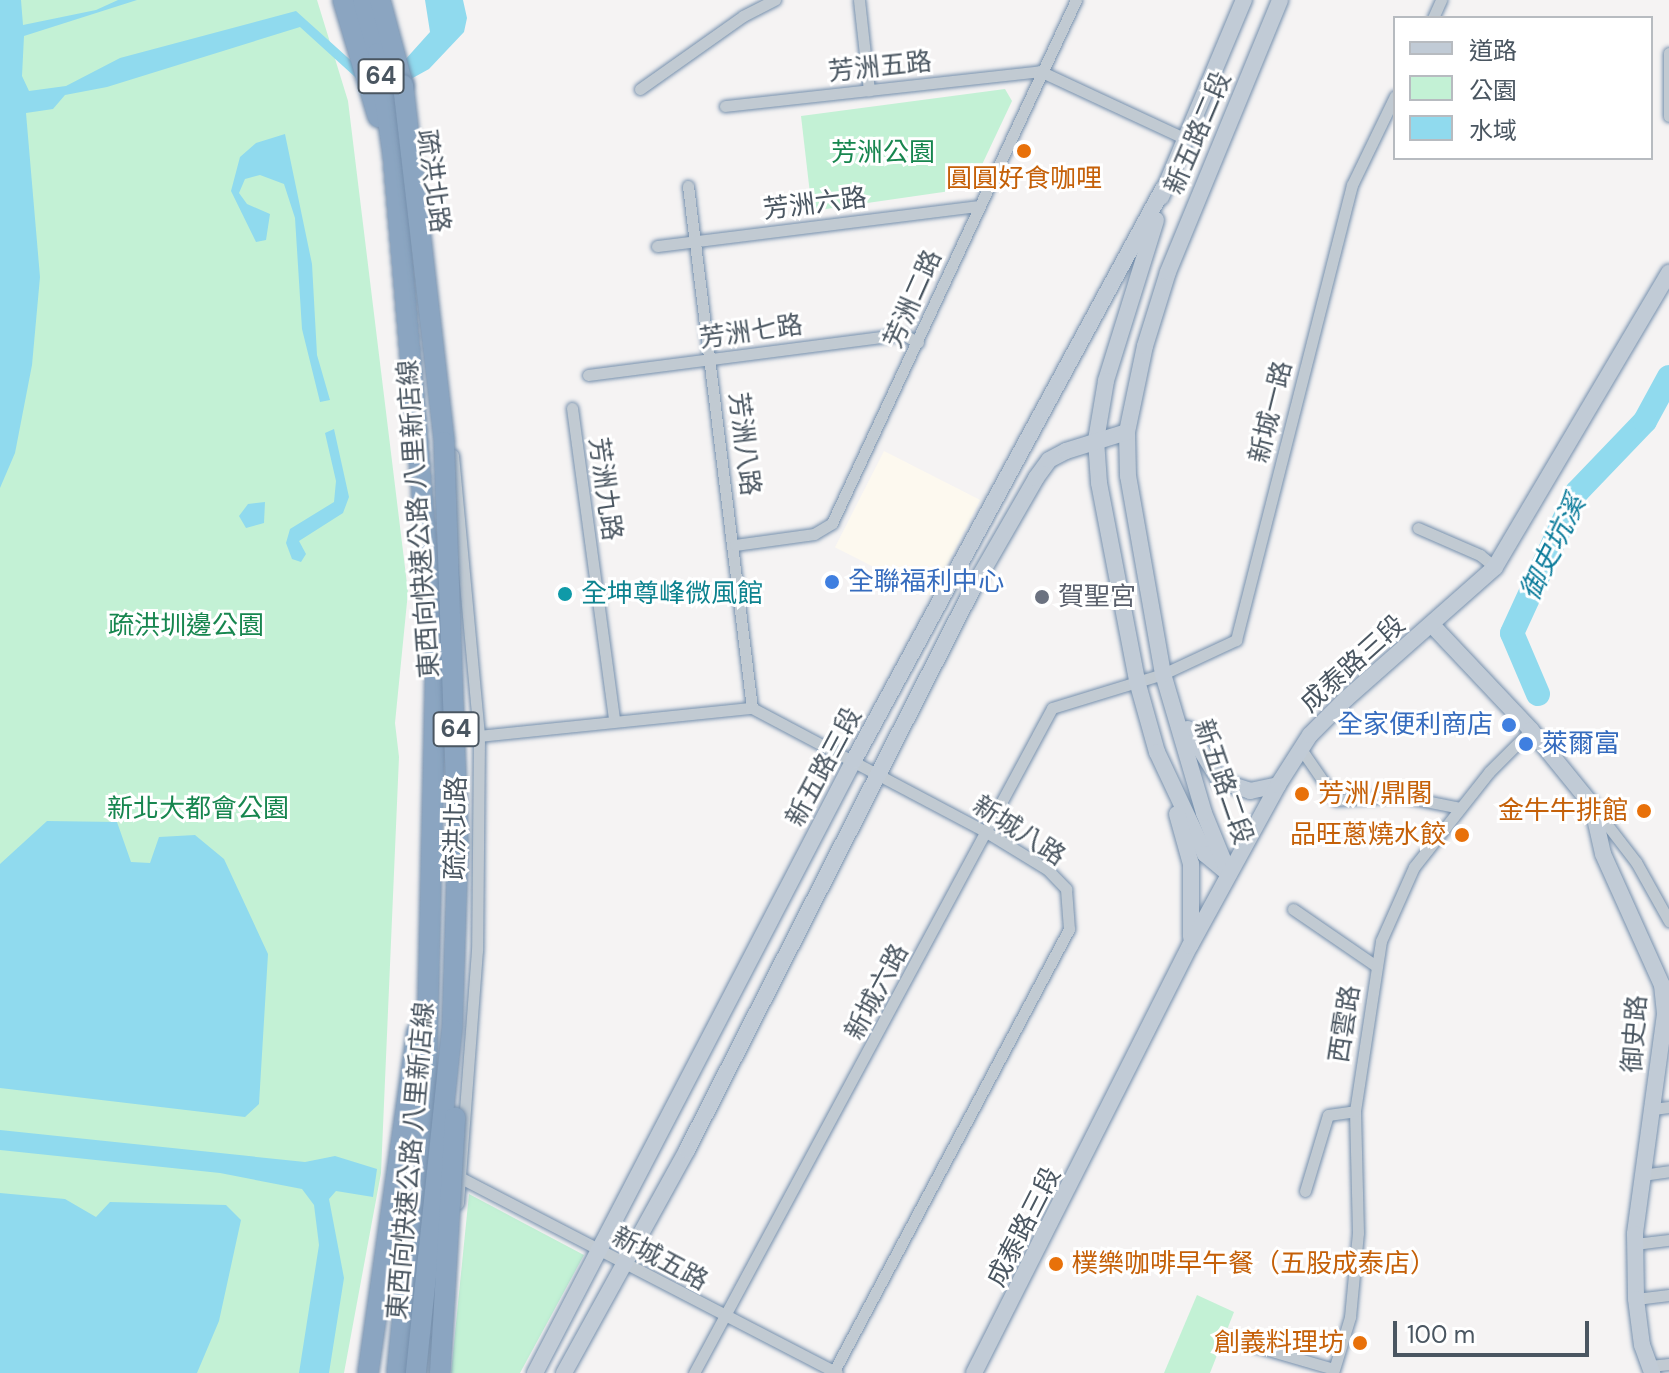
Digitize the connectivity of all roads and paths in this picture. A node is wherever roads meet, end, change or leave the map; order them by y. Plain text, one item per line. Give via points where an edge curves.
1 (343, 0) edge
2 (363, 0) edge
3 (377, 0) edge
4 (387, 0) edge
5 (775, 0) edge
6 (859, 0) edge
7 (1076, 0) edge
8 (1244, 0) edge
9 (1280, 0) edge
10 (1669, 53) edge
11 (1040, 71) junction
12 (403, 85) junction
13 (640, 89) dead end
14 (869, 90) junction
15 (1393, 100) edge
16 (725, 106) dead end
17 (1669, 116) edge
18 (1184, 138) junction
19 (393, 154) junction
20 (688, 186) dead end
21 (1163, 189) junction
22 (978, 206) junction
23 (695, 241) junction
24 (657, 246) dead end
25 (1669, 273) edge
26 (918, 342) junction
27 (711, 360) junction
28 (588, 375) dead end
29 (572, 408) dead end
30 (1127, 432) junction
31 (1096, 440) junction
32 (1418, 528) dead end
33 (735, 545) junction
34 (1495, 567) junction
35 (1433, 626) junction
36 (1163, 674) junction
37 (1137, 681) junction
38 (752, 708) junction
39 (614, 719) junction
40 (1531, 730) junction
41 (479, 736) junction
42 (1301, 749) junction
43 (1157, 752) junction
44 (854, 760) junction
45 (879, 775) junction
46 (1278, 785) junction
47 (1592, 805) junction
48 (1460, 808) junction
49 (988, 833) junction
50 (1229, 874) junction
51 (1293, 909) dead end
52 (1669, 921) edge
53 (1190, 946) junction
54 (429, 964) junction
55 (1376, 966) junction
56 (452, 1029) junction
57 (1661, 1108) edge
58 (1355, 1111) junction
59 (1669, 1171) edge
60 (1642, 1175) junction
61 (463, 1179) junction
62 (1305, 1191) dead end
63 (1669, 1240) edge
64 (1635, 1244) junction
65 (599, 1251) junction
66 (624, 1265) junction
67 (1669, 1295) edge
68 (1636, 1299) junction
69 (723, 1318) junction
70 (1227, 1338) dead end
71 (1669, 1364) edge
72 (1651, 1370) edge
73 (1334, 1371) edge
74 (835, 1372) edge
75 (368, 1373) edge
76 (397, 1373) edge
77 (416, 1373) edge
78 (428, 1373) edge
79 (440, 1373) edge
80 (535, 1373) edge
81 (564, 1373) edge
82 (694, 1373) edge
83 (974, 1373) edge

1 - 19 highway
2 - 19 highway, 東西向快速公路 八里新店線 / 64 via 378,53
3 - 12 highway, 東西向快速公路 八里新店線 / 64
3 - 41 street, 疏洪北路 via 406,139 458,489
4 - 12 highway
5 - 13 street via 743,16
6 - 14 street
7 - 11 street, 芳洲二路
8 - 18 main road, 新五路二段
9 - 30 main road, 新五路二段 via 1168,272
10 - 17 street
11 - 14 street, 芳洲五路
11 - 18 street
11 - 22 street, 芳洲二路
12 - 56 highway, 東西向快速公路 八里新店線 / 64, bridge via 444,442 457,737
14 - 16 street, 芳洲五路
15 - 36 street, 新城一路 via 1352,185 1236,640
18 - 21 main road, 新五路二段
19 - 54 highway, 東西向快速公路 八里新店線 / 64 via 436,655
20 - 23 street, 芳洲八路
21 - 31 main road, 新五路二段 via 1106,381
21 - 44 main road, 新五路三段
22 - 23 street, 芳洲六路
22 - 26 street, 芳洲二路
23 - 24 street, 芳洲六路
23 - 27 street, 芳洲八路
25 - 34 main road, 成泰路三段
26 - 27 street, 芳洲七路 via 902,334
26 - 33 street, 芳洲二路 via 832,523 814,534
27 - 28 street, 芳洲七路
27 - 33 street, 芳洲八路
29 - 39 street, 芳洲九路
30 - 31 main road, 新五路三段
30 - 36 main road, 新五路二段 via 1128,476
31 - 37 main road, 新五路二段 via 1110,549
31 - 45 main road, 新五路三段 via 1049,460 1036,478
32 - 34 street
33 - 38 street, 芳洲八路
34 - 35 main road, 成泰路三段
35 - 40 main road, 御史路
35 - 42 main road, 成泰路三段 via 1346,699
36 - 37 street, 新城一路
36 - 46 main road via 1196,747 1220,781 1242,790
36 - 50 main road, 新五路二段 via 1204,813
37 - 43 main road, 新五路二段
37 - 49 street, 新城六路 via 1052,708
38 - 39 street
38 - 44 street, 新城八路
39 - 41 street
40 - 47 main road, 御史路
40 - 48 street, 西雲路
41 - 61 street, 疏洪北路 via 477,950
42 - 46 main road, 成泰路三段
42 - 48 street via 1336,800 1400,796
43 - 50 main road, 新五路二段 via 1205,854
43 - 53 main road via 1191,864
44 - 45 street, 新城八路
44 - 65 main road, 新五路三段
45 - 49 street, 新城八路
45 - 66 main road, 新五路三段
46 - 50 main road, 成泰路三段
47 - 52 street via 1636,862
47 - 57 main road, 御史路 via 1603,854 1662,985
48 - 55 street, 西雲路 via 1414,867 1381,941
49 - 69 street, 新城六路
49 - 74 street, 新城八路 via 1047,869 1066,889 1069,929
50 - 53 main road, 成泰路三段
51 - 55 street
53 - 83 main road, 成泰路三段
54 - 75 highway
54 - 76 highway, 東西向快速公路 八里新店線 / 64 via 426,1088
55 - 58 street, 西雲路
56 - 77 highway, 東西向快速公路 八里新店線 / 64, bridge
56 - 79 highway, bridge via 455,1119
57 - 60 main road, 御史路
58 - 62 street via 1328,1115
58 - 73 street, 西雲路 via 1358,1233 1350,1317
59 - 60 street
60 - 64 main road, 御史路
61 - 65 street, 新城五路
61 - 78 street, 疏洪北路
63 - 64 street
64 - 68 main road, 御史路
65 - 66 street, 新城五路
65 - 80 main road, 新五路三段
66 - 69 street, 新城五路
66 - 81 main road, 新五路三段
67 - 68 street
68 - 72 main road, 御史路
69 - 74 street, 新城五路
69 - 82 street, 新城六路
70 - 73 street
71 - 72 street

